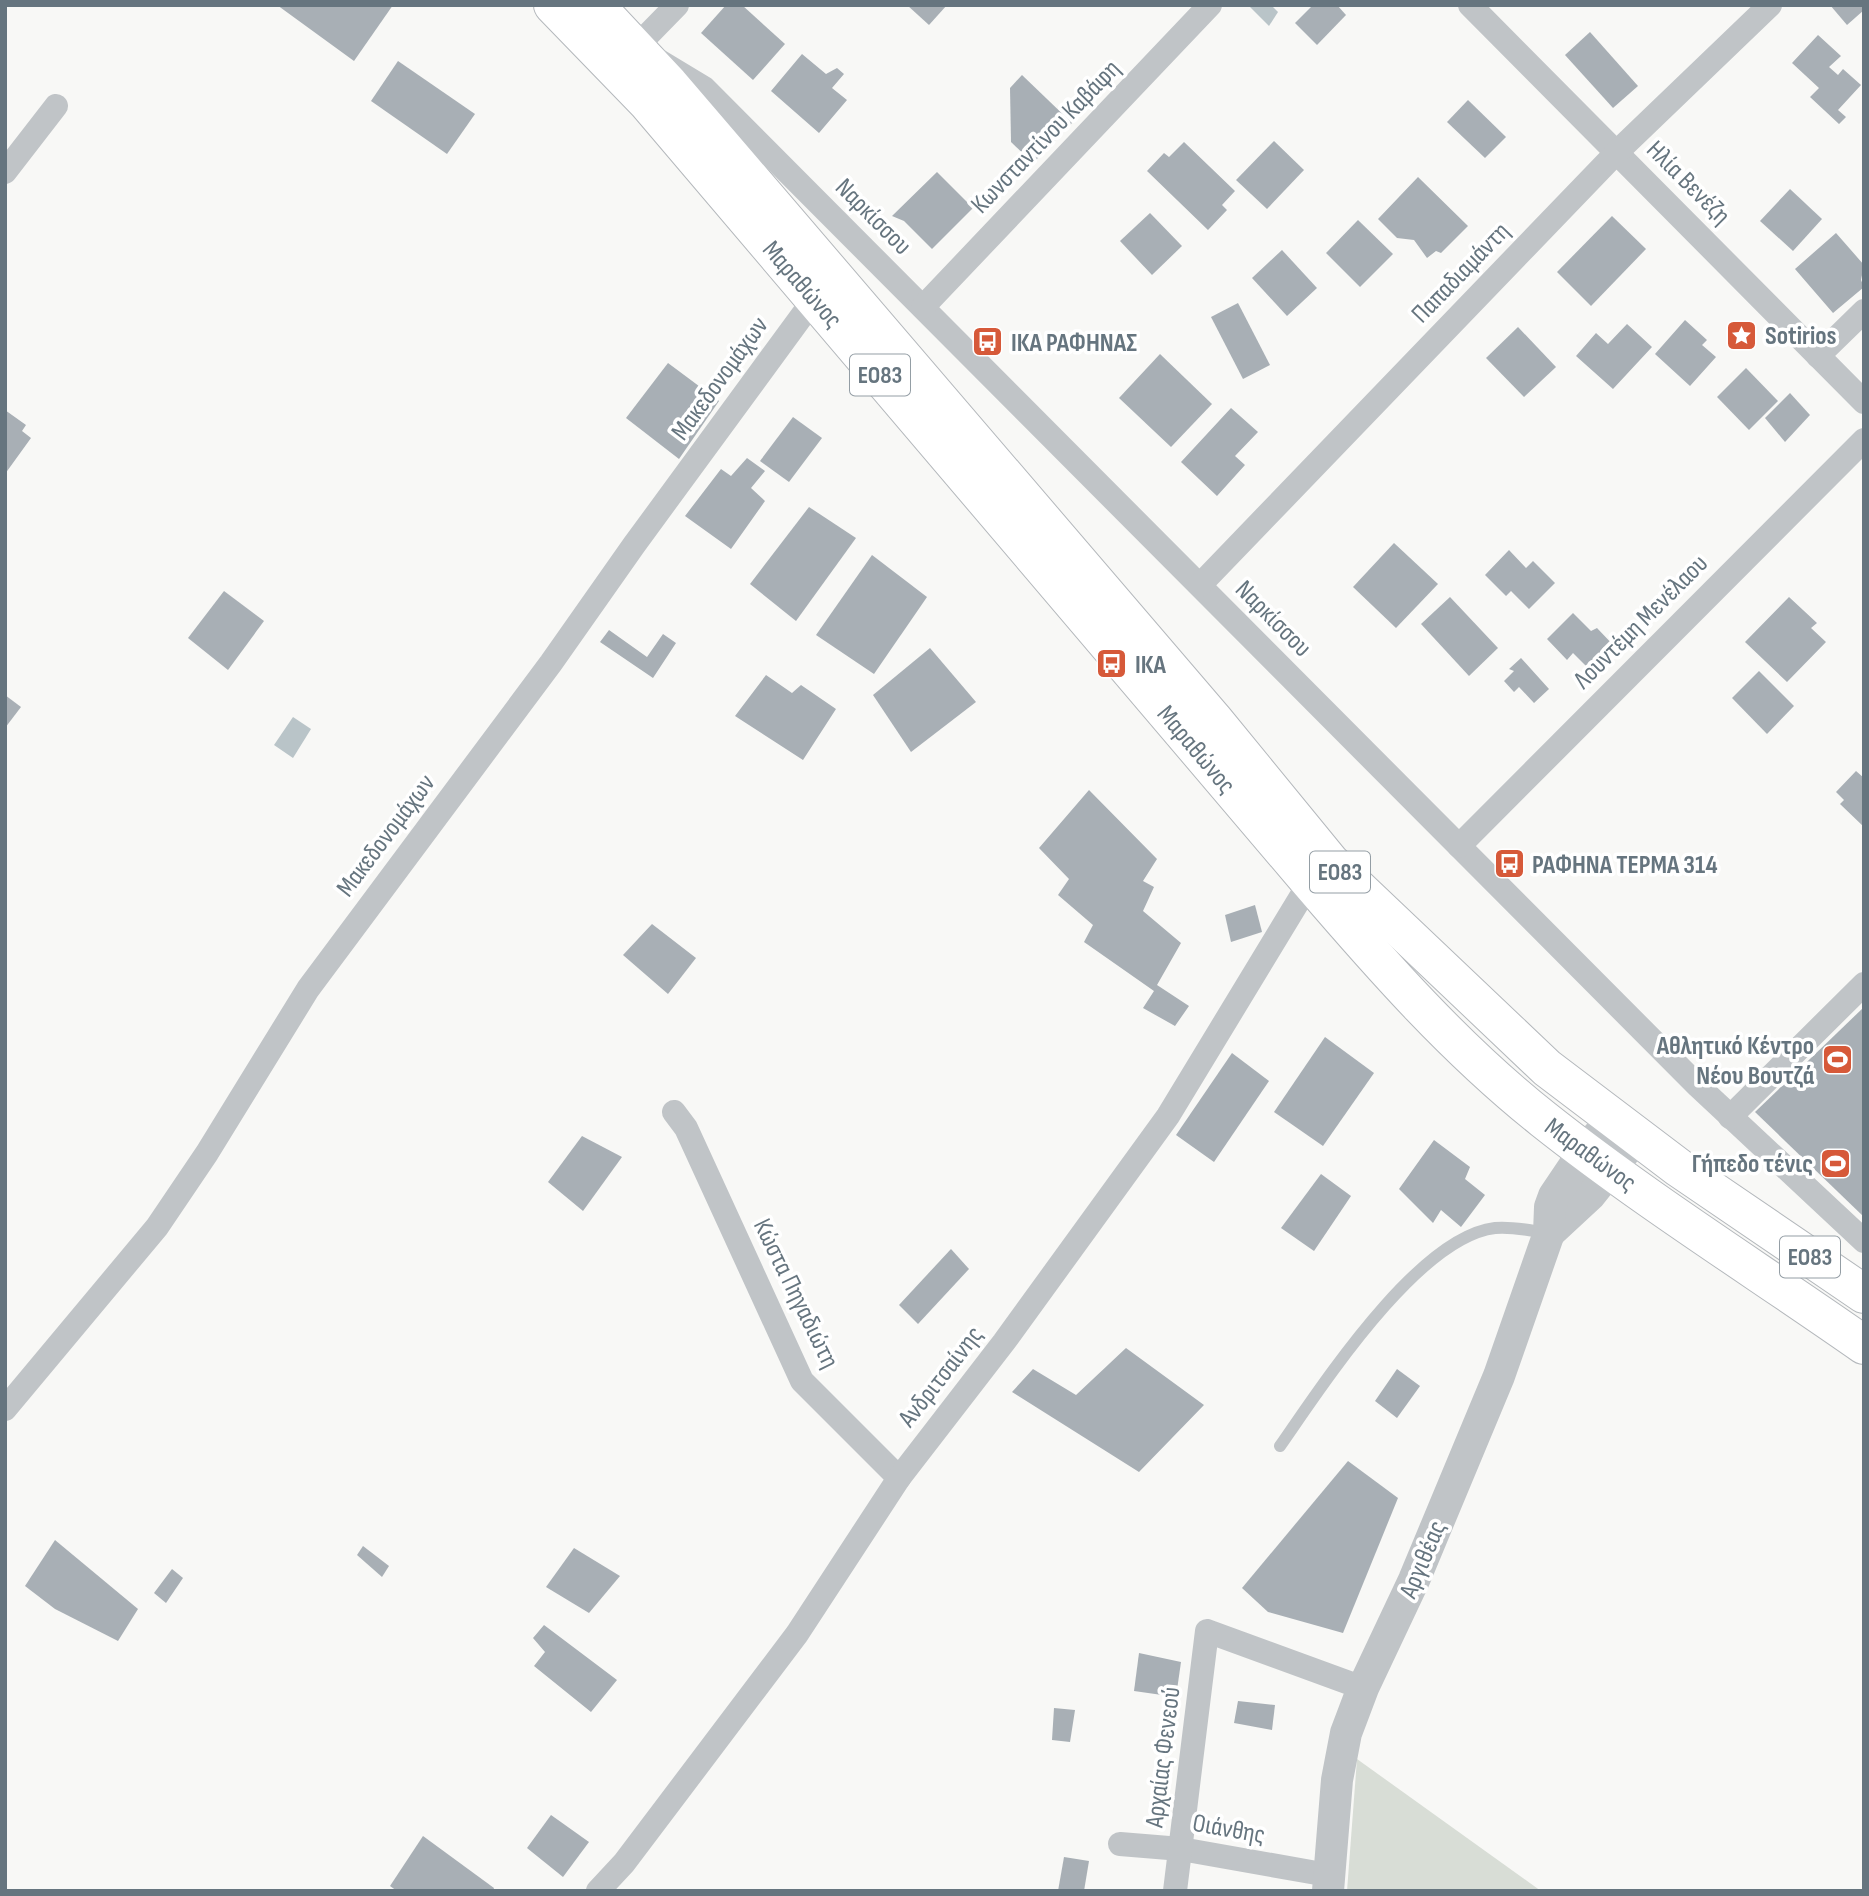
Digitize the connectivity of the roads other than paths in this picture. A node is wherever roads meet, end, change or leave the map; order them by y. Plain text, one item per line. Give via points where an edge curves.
1 (553, 5) edge
2 (595, 5) edge
3 (677, 5) edge
4 (1210, 5) edge
5 (1470, 5) edge
6 (1770, 5) edge
7 (636, 47) junction
8 (57, 106) dead end
9 (1617, 152) junction
10 (5, 172) edge
11 (815, 298) junction
12 (923, 307) junction
13 (1864, 311) edge
14 (1818, 356) junction
15 (1864, 402) edge
16 (1864, 440) edge
17 (1200, 585) junction
18 (1459, 846) junction
19 (1310, 883) junction
20 (1864, 984) edge
21 (674, 1111) dead end
22 (1730, 1117) junction
23 (1625, 1128) junction
24 (1598, 1160) junction
25 (1549, 1233) junction
26 (1864, 1241) edge
27 (1864, 1294) edge
28 (1864, 1345) edge
29 (5, 1409) edge
30 (1280, 1446) dead end
31 (899, 1478) junction
32 (1363, 1688) junction
33 (1120, 1844) dead end
34 (1181, 1849) junction
35 (1328, 1883) edge
36 (598, 1891) edge
37 (1175, 1891) edge

1 - 11 main road, Μαραθώνος / ΕΟ83 via 647,102
2 - 7 main road, Μαραθώνος / ΕΟ83
3 - 7 street
4 - 12 street, Κωνσταντίνου Καβάφη
5 - 9 street, Ηλία Βενέζη
6 - 9 street, Παπαδιαμάντη
7 - 12 street, Ναρκίσσου via 704,88
7 - 23 main road, Μαραθώνος / ΕΟ83 via 1330,862 1487,1014
8 - 10 street
9 - 14 street, Ηλία Βενέζη
9 - 17 street, Παπαδιαμάντη
11 - 19 main road, Μαραθώνος / ΕΟ83
11 - 29 street, Μακεδονομάχων via 308,989 157,1227
12 - 17 street, Ναρκίσσου
13 - 14 street
14 - 15 street, Ηλία Βενέζη
16 - 18 street, Λουντέμη Μενέλαου
17 - 18 street, Ναρκίσσου
18 - 22 street, Ναρκίσσου
19 - 24 main road, Μαραθώνος / ΕΟ83 via 1462,1048 1542,1119
19 - 31 street, Ανδριτσαίνης via 1168,1116
20 - 22 street
21 - 31 street, Κώστα Πηγαδιώτη via 686,1128 802,1381
22 - 26 street, Ναρκίσσου
23 - 24 street, Αργιθέας
23 - 27 main road, Μαραθώνος / ΕΟ83
24 - 25 street, Αργιθέας via 1554,1196
24 - 28 main road, Μαραθώνος / ΕΟ83
25 - 30 lane via 1494,1228 1449,1246 1415,1276 1344,1355
25 - 32 street, Αργιθέας via 1499,1376 1414,1580
31 - 36 street, Ανδριτσαίνης via 797,1634
32 - 34 street, Αρχαίας Φενεού via 1207,1631
32 - 35 street, Αργιθέας via 1346,1733 1339,1769
33 - 34 street, Οιάνθης
34 - 35 street, Οιάνθης
34 - 37 street, Αρχαίας Φενεού

